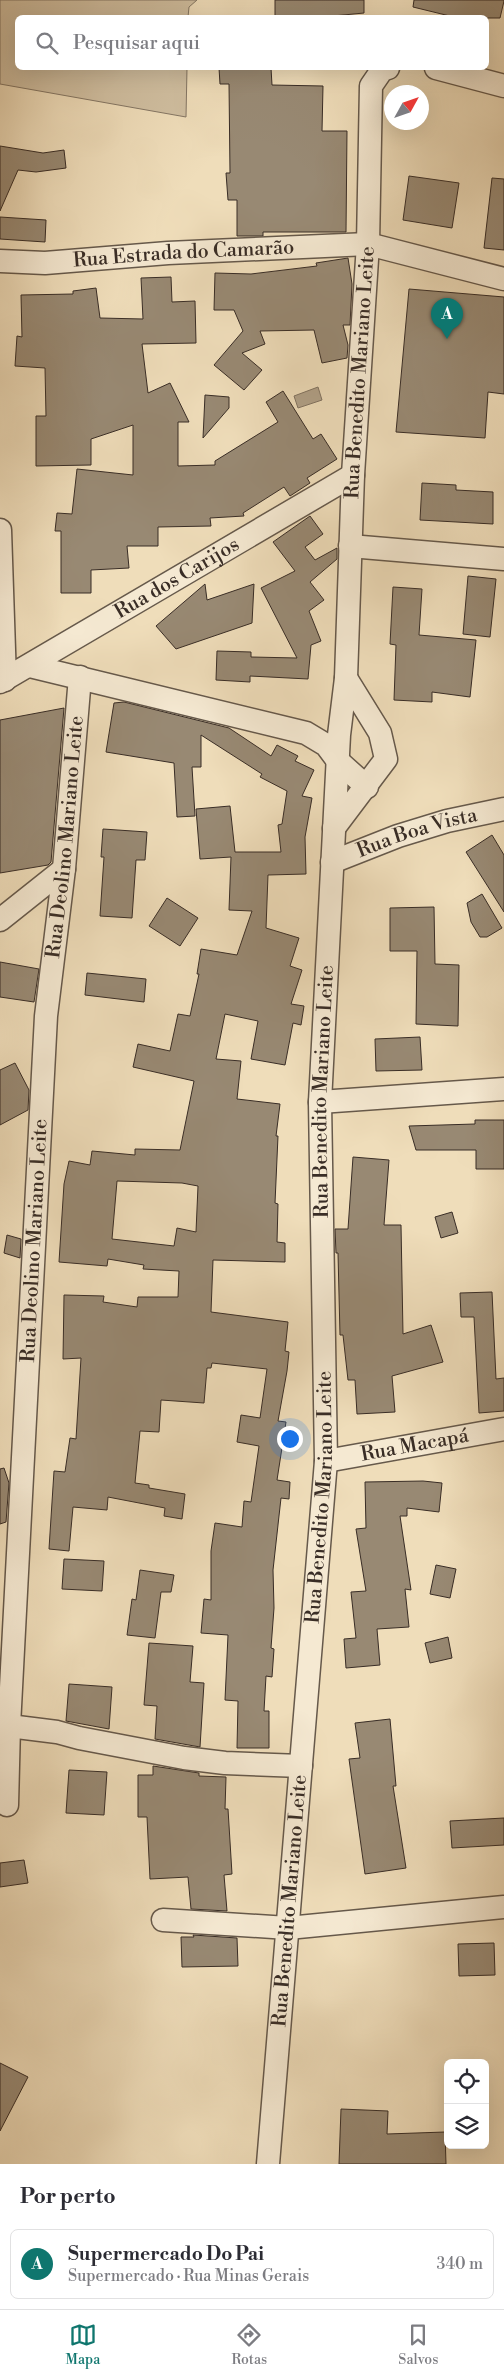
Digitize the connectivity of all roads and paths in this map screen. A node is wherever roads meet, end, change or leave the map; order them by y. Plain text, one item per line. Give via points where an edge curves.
1 (384, 70) edge
2 (444, 70) edge
3 (504, 86) edge
4 (368, 244) junction
5 (0, 261) edge
6 (504, 279) edge
7 (353, 475) junction
8 (0, 530) edge
9 (350, 546) junction
10 (504, 558) edge
11 (30, 666) junction
12 (80, 677) junction
13 (346, 678) junction
14 (2, 681) edge
15 (380, 732) junction
16 (339, 735) junction
17 (338, 761) junction
18 (367, 787) junction
19 (504, 810) edge
20 (334, 828) junction
21 (332, 862) junction
22 (64, 869) junction
23 (0, 920) edge
24 (504, 1089) edge
25 (320, 1102) junction
26 (504, 1429) edge
27 (326, 1461) junction
28 (9, 1726) junction
29 (5, 1758) edge
30 (301, 1766) junction
31 (7, 1805) dead end
32 (504, 1907) edge
33 (163, 1920) dead end
34 (288, 1928) junction
35 (268, 2164) edge

1 - 4 street, Rua Benedito Mariano Leite via 371,86
2 - 3 street
4 - 5 street, Rua Estrada do Camarão via 168,253 45,263
4 - 6 street, Rua Estrada do Camarão
4 - 7 street, Rua Benedito Mariano Leite
7 - 9 street, Rua Benedito Mariano Leite
7 - 11 street, Rua dos Carijos
8 - 14 street
9 - 10 street
9 - 13 street, Rua Benedito Mariano Leite
11 - 12 street
11 - 14 street, Rua dos Carijos
12 - 17 street via 306,733 326,745
12 - 22 street, Rua Deolino Mariano Leite
13 - 15 street
13 - 16 street, Rua Benedito Mariano Leite
15 - 16 street via 355,728
15 - 18 street via 386,759
16 - 17 street, Rua Benedito Mariano Leite
17 - 18 street
17 - 20 street, Rua Benedito Mariano Leite
18 - 20 street
19 - 21 street, Rua Boa Vista via 446,821
20 - 21 street, Rua Benedito Mariano Leite
21 - 25 street, Rua Benedito Mariano Leite
22 - 23 street
22 - 28 street, Rua Deolino Mariano Leite via 46,1016
24 - 25 street
25 - 27 street, Rua Benedito Mariano Leite
26 - 27 street, Rua Macapá
27 - 30 street, Rua Benedito Mariano Leite
28 - 29 street, Rua Deolino Mariano Leite
28 - 30 street via 224,1764
29 - 31 street, Rua Deolino Mariano Leite
30 - 34 street, Rua Benedito Mariano Leite
32 - 34 street
33 - 34 street
34 - 35 street, Rua Benedito Mariano Leite

